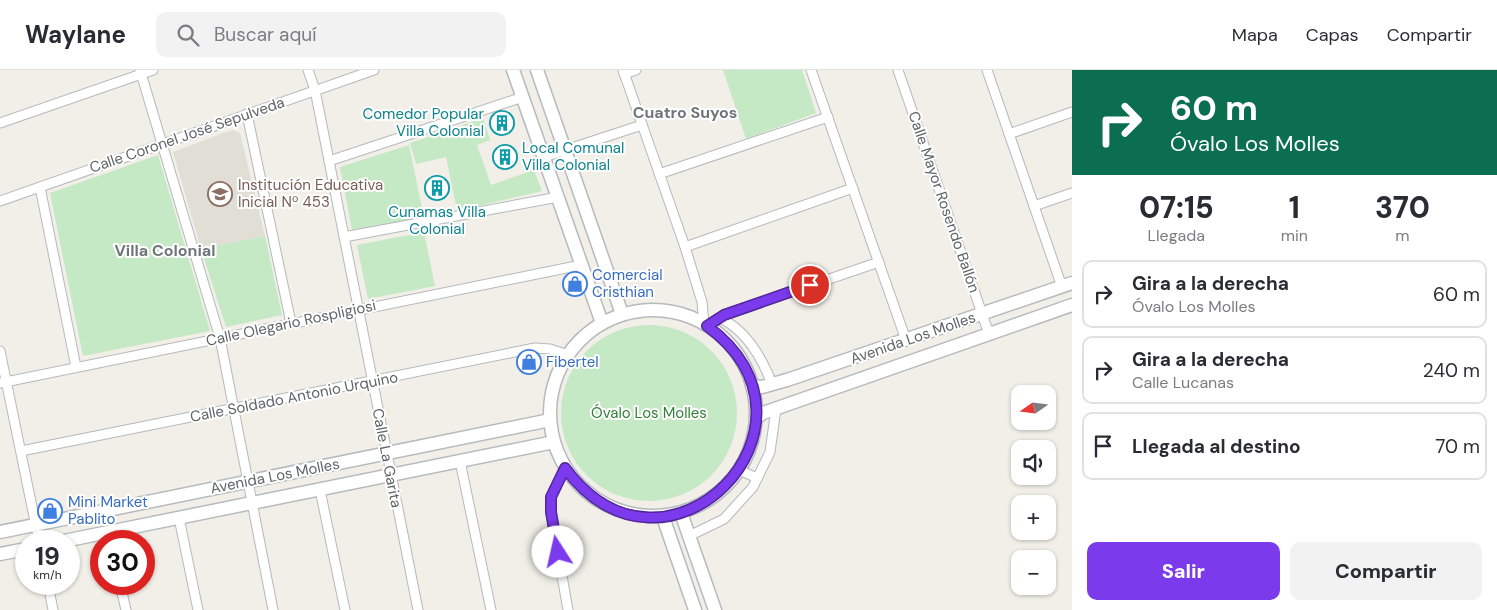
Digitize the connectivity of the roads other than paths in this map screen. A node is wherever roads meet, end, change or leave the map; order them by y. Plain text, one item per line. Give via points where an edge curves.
1 (153, 70) edge
2 (308, 70) edge
3 (374, 70) edge
4 (513, 70) edge
5 (537, 70) edge
6 (636, 70) edge
7 (811, 70) edge
8 (898, 70) edge
9 (987, 70) edge
10 (140, 72) edge
11 (623, 72) edge
12 (315, 90) junction
13 (523, 97) junction
14 (1072, 112) edge
15 (247, 114) junction
16 (828, 117) junction
17 (0, 123) edge
18 (642, 125) junction
19 (1009, 134) junction
20 (163, 143) junction
21 (565, 150) junction
22 (544, 157) junction
23 (329, 161) junction
24 (659, 174) junction
25 (40, 187) junction
26 (853, 188) junction
27 (1072, 193) edge
28 (558, 197) junction
29 (0, 201) edge
30 (1034, 206) junction
31 (344, 237) junction
32 (685, 247) junction
33 (879, 262) junction
34 (581, 265) junction
35 (1067, 285) edge
36 (1072, 305) edge
37 (358, 310) junction
38 (622, 314) junction
39 (982, 314) junction
40 (720, 318) junction
41 (292, 323) junction
42 (602, 324) junction
43 (706, 325) junction
44 (989, 334) junction
45 (220, 338) junction
46 (906, 340) junction
47 (0, 352) edge
48 (568, 355) junction
49 (76, 367) junction
50 (372, 381) junction
51 (3, 382) edge
52 (772, 384) junction
53 (752, 386) junction
54 (234, 409) junction
55 (776, 409) junction
56 (756, 418) junction
57 (550, 420) junction
58 (554, 442) junction
59 (21, 451) junction
60 (386, 454) junction
61 (460, 461) junction
62 (565, 468) junction
63 (739, 470) junction
64 (390, 476) junction
65 (758, 478) junction
66 (247, 482) junction
67 (320, 490) junction
68 (251, 504) junction
69 (681, 513) junction
70 (663, 516) junction
71 (179, 518) junction
72 (36, 525) junction
73 (37, 530) edge
74 (136, 530) edge
75 (0, 532) edge
76 (689, 536) junction
77 (15, 551) edge
78 (0, 554) edge
79 (50, 595) edge
80 (123, 595) edge
81 (53, 610) edge
82 (126, 610) edge
83 (198, 610) edge
84 (273, 610) edge
85 (345, 610) edge
86 (418, 610) edge
87 (491, 610) edge
88 (568, 610) edge
89 (695, 610) edge
90 (715, 610) edge

1 - 10 street
2 - 12 street, Calle La Garita
3 - 12 street, Calle Coronel José Sepulveda
4 - 13 street
5 - 21 street
6 - 11 street
7 - 16 street
8 - 39 street, Calle Mayor Rosendo Ballón
9 - 19 street
10 - 17 street
10 - 20 street
11 - 18 street
12 - 15 street, Calle Coronel José Sepulveda
12 - 23 street, Calle La Garita
13 - 22 street
13 - 23 street
14 - 19 street
15 - 20 street, Calle Coronel José Sepulveda
15 - 41 street
16 - 24 street
16 - 26 street
18 - 21 street
18 - 24 street
19 - 30 street
20 - 25 street, Calle Coronel José Sepulveda
20 - 45 street
21 - 22 street
21 - 38 street
22 - 28 street
23 - 31 street, Calle La Garita
24 - 32 street
25 - 29 street, Calle Coronel José Sepulveda
25 - 49 street
26 - 32 street
26 - 33 street
27 - 30 street
28 - 31 street
28 - 34 street
30 - 35 street
31 - 37 street, Calle La Garita
32 - 43 street
33 - 40 street
33 - 46 street
34 - 37 street, Calle Olegario Rospligiosi
34 - 42 street
35 - 39 street, Avenida Los Molles
36 - 44 street, Avenida Los Molles
37 - 41 street, Calle Olegario Rospligiosi
37 - 50 street, Calle La Garita
38 - 42 street
38 - 43 street via 664,311 689,316
39 - 44 street, Calle Mayor Rosendo Ballón
39 - 46 street, Avenida Los Molles
40 - 43 street
40 - 52 street via 748,340 764,363
41 - 45 street, Calle Olegario Rospligiosi
42 - 48 street via 583,337
43 - 53 street via 735,352
44 - 55 street, Avenida Los Molles
45 - 49 street, Calle Olegario Rospligiosi
45 - 54 street
46 - 52 street, Avenida Los Molles
47 - 51 street
48 - 50 street, Calle Soldado Antonio Urquino via 535,348
48 - 57 street via 554,382
49 - 51 street, Calle Olegario Rospligiosi
50 - 54 street, Calle Soldado Antonio Urquino
50 - 60 street, Calle La Garita
51 - 59 street
52 - 53 street, Avenida Los Molles
53 - 56 street
54 - 59 street, Calle Soldado Antonio Urquino
54 - 66 street
55 - 56 street, Avenida Los Molles
55 - 65 street via 770,452
56 - 63 street via 751,445
57 - 58 street
57 - 60 street, Avenida Los Molles
58 - 61 street, Avenida Los Molles
58 - 62 street
59 - 72 street
60 - 64 street, Calle La Garita
60 - 66 street, Avenida Los Molles
61 - 64 street, Avenida Los Molles
61 - 87 street
62 - 70 street via 584,490 608,506 635,516
62 - 88 street via 551,497 551,512
63 - 65 street
63 - 69 street via 724,489
64 - 67 street, Avenida Los Molles
64 - 86 street, Calle La Garita
65 - 76 street via 724,519
66 - 68 street
66 - 72 street, Avenida Los Molles
67 - 68 street, Avenida Los Molles
67 - 85 street
68 - 71 street, Avenida Los Molles
68 - 84 street
69 - 70 street
69 - 76 street
70 - 89 street
71 - 74 street, Avenida Los Molles
71 - 83 street
72 - 73 street
72 - 75 street, Avenida Los Molles
76 - 90 street
77 - 78 street
79 - 81 street
80 - 82 street

